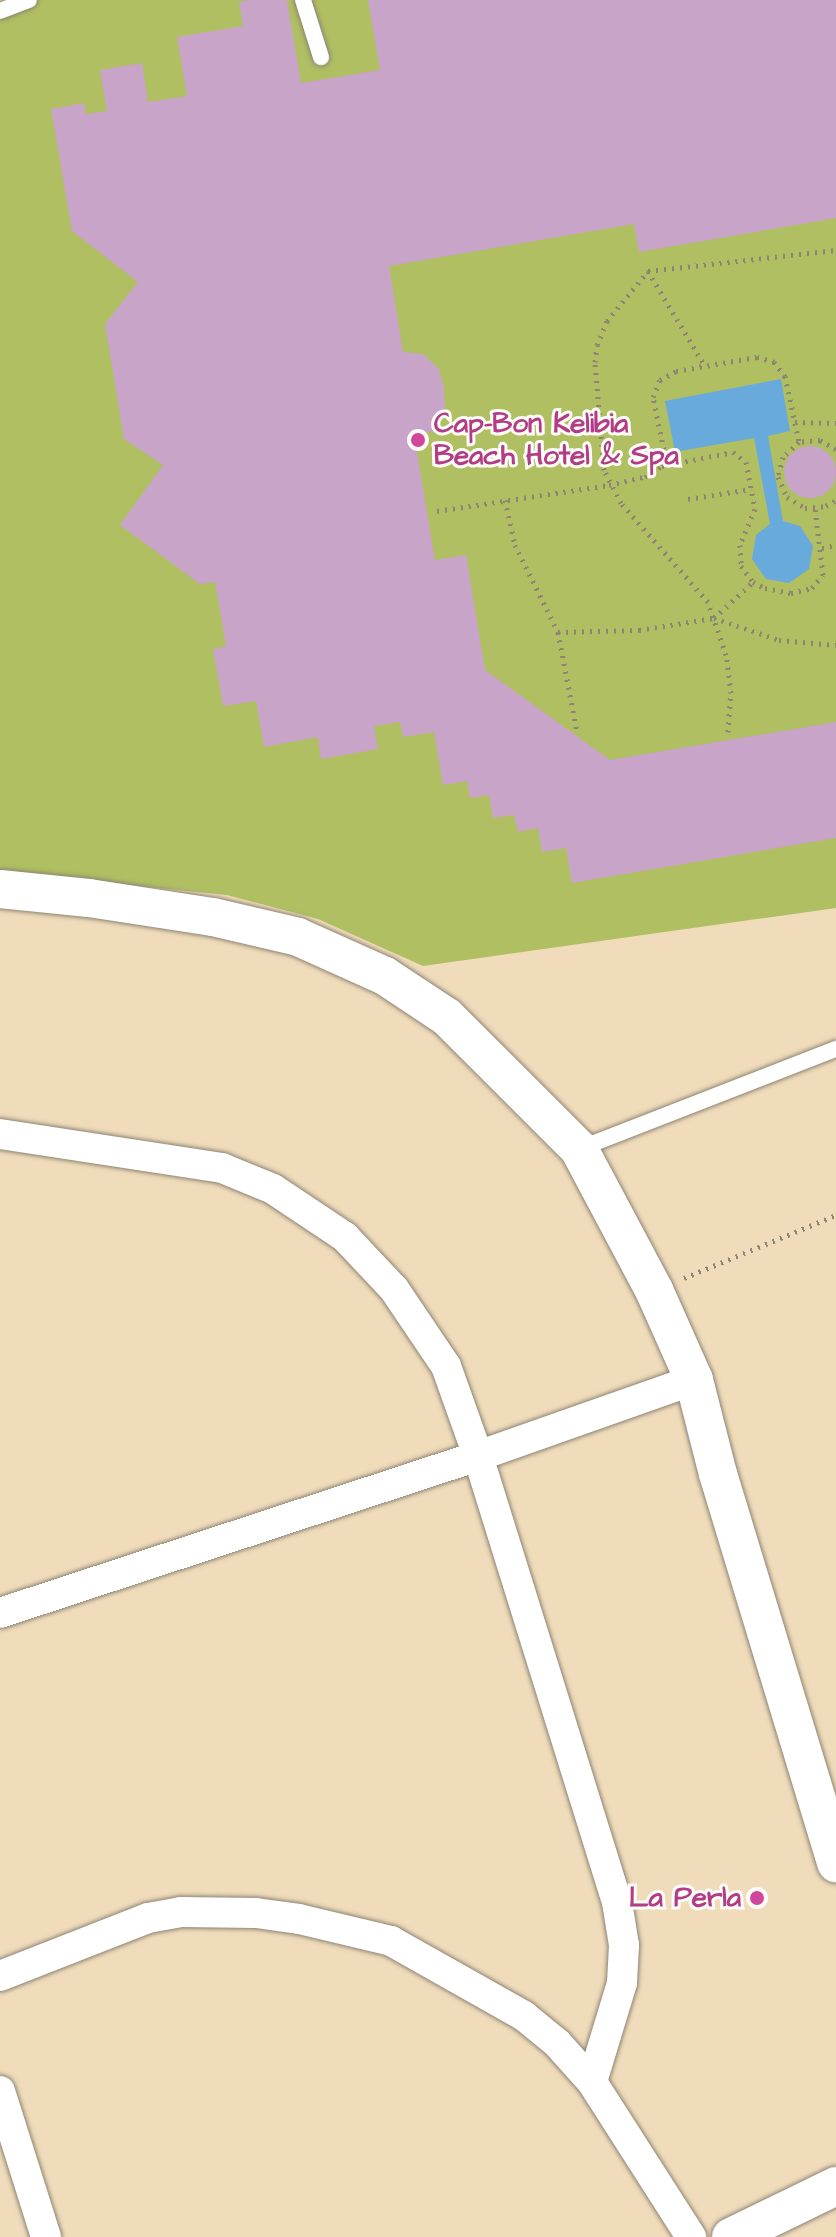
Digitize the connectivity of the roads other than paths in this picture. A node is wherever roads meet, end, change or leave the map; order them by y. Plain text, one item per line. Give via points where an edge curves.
1 (29, 0) edge
2 (303, 0) edge
3 (0, 11) edge
4 (321, 57) dead end
5 (0, 889) edge
6 (836, 1049) edge
7 (0, 1134) edge
8 (579, 1149) junction
9 (694, 1380) junction
10 (478, 1456) junction
11 (0, 1613) edge
12 (836, 1863) edge
13 (0, 1976) edge
14 (592, 2082) junction
15 (0, 2091) edge
16 (836, 2186) edge
17 (46, 2237) edge
18 (691, 2237) edge
19 (731, 2237) edge

1 - 3 lane
2 - 4 lane
5 - 8 street via 213,917 298,937 370,969 447,1017
6 - 8 lane
7 - 10 street via 222,1168 273,1189 345,1237 394,1289 446,1366
8 - 9 street via 654,1290
9 - 10 street
9 - 12 street
10 - 11 street
10 - 14 street via 617,1902 624,1945 622,1983
13 - 14 street via 148,1918 181,1912 299,1919 391,1941 442,1967 524,2016
14 - 18 street
15 - 17 street
16 - 19 street

